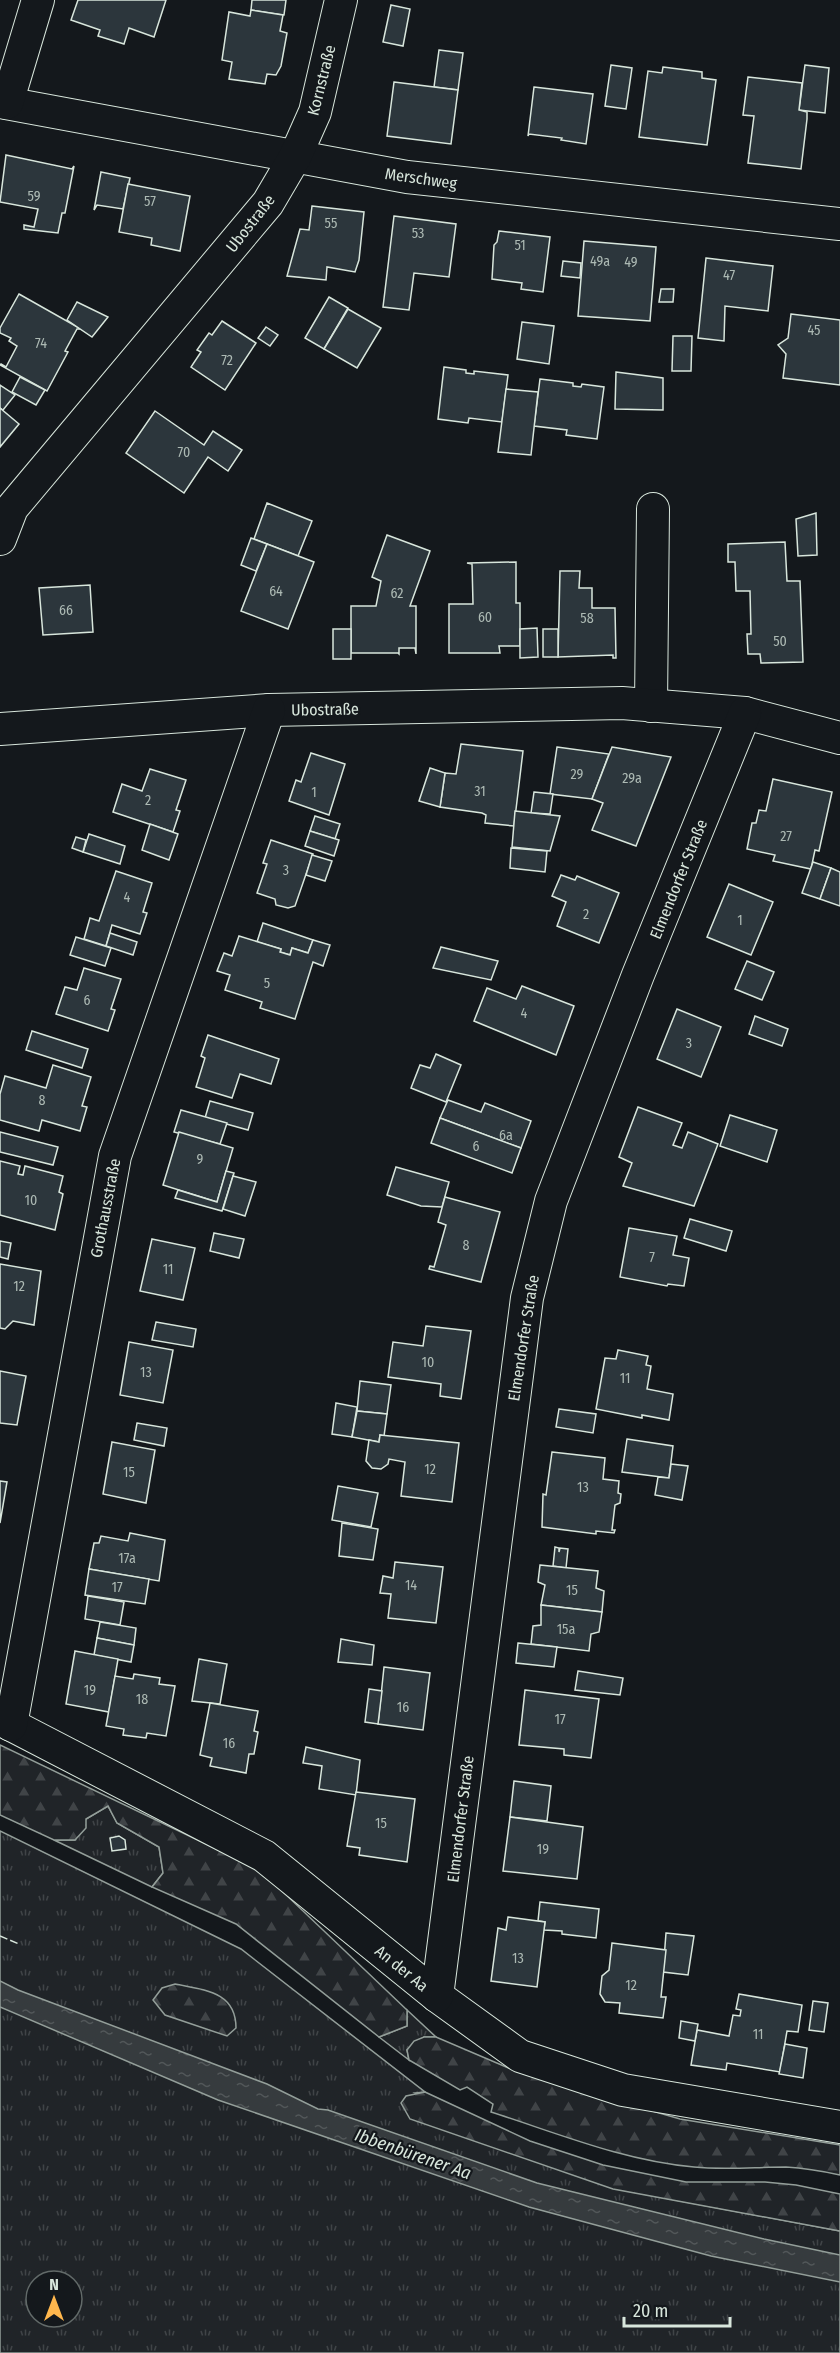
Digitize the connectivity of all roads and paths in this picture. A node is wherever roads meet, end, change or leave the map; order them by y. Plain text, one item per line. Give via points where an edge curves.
1 (38, 0) edge
2 (340, 0) edge
3 (3, 102) edge
4 (295, 157) junction
5 (840, 224) edge
6 (653, 509) dead end
7 (0, 539) edge
8 (651, 705) junction
9 (269, 710) junction
10 (745, 713) junction
11 (0, 729) edge
12 (840, 738) edge
13 (5, 1722) edge
14 (437, 1996) junction
15 (840, 2127) edge

1 - 3 street, Merschweg
2 - 4 street, Kornstraße via 315,112
3 - 4 street, Merschweg
4 - 5 street, Merschweg via 407,177
4 - 7 street, Ubostraße via 268,202 12,508
6 - 8 street
8 - 9 street, Ubostraße
8 - 10 street, Ubostraße
9 - 11 street, Ubostraße
9 - 13 street, Grothausstraße via 115,1156
10 - 12 street, Ubostraße
10 - 14 street, Elmendorfer Straße via 551,1201 527,1298
13 - 14 street, An der Aa via 264,1856
14 - 15 street, An der Aa via 520,2056 613,2086

